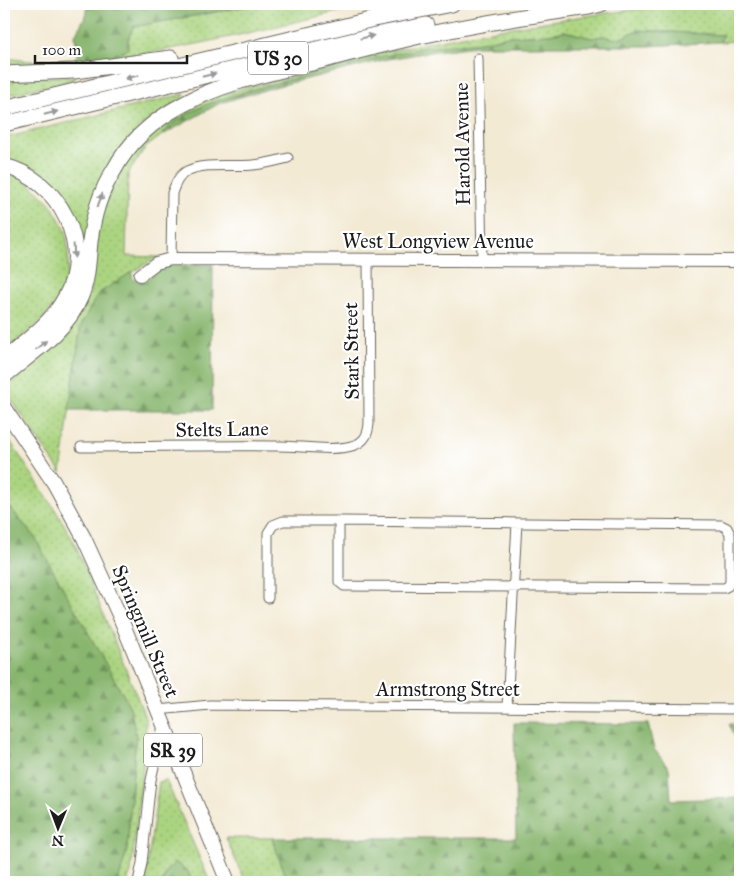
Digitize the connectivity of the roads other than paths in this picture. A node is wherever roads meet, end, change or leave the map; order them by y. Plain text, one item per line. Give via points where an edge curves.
1 (452, 4) edge
2 (554, 4) edge
3 (601, 4) edge
4 (430, 8) junction
5 (478, 58) dead end
6 (4, 74) edge
7 (4, 108) edge
8 (4, 124) edge
9 (288, 158) dead end
10 (4, 166) edge
11 (171, 258) junction
12 (368, 259) junction
13 (482, 260) junction
14 (740, 261) edge
15 (140, 274) dead end
16 (4, 360) edge
17 (4, 376) edge
18 (4, 408) edge
19 (362, 441) joint
20 (80, 447) dead end
21 (339, 521) junction
22 (517, 523) junction
23 (513, 586) junction
24 (268, 598) dead end
25 (507, 707) junction
26 (740, 709) edge
27 (157, 710) junction
28 (164, 726) junction
29 (138, 882) edge
30 (228, 882) edge

1 - 4 highway, US 30
8 -> 2 highway, US 30 via 394,31
17 -> 3 highway via 63,326 72,314 85,285 93,221 107,180 138,137 168,113 199,96 230,85 354,52 419,36
4 - 6 highway via 385,8 156,61 74,71
4 -> 7 highway, US 30
5 - 13 street, Harold Avenue
9 - 11 street via 254,166 198,168 180,176 172,194
10 -> 16 highway via 34,179 57,201 73,236 75,258 71,284 58,309 39,331
11 - 12 street, West Longview Avenue
11 - 15 street, West Longview Avenue
12 - 13 street, West Longview Avenue
12 - 19 street, Stark Street via 369,424
13 - 14 street, West Longview Avenue
18 - 27 main road, Springmill Street / SR 39 via 54,483 84,538
19 - 20 street, Stelts Lane via 346,447
21 - 22 street
21 - 23 street via 341,585
21 - 24 street via 283,521 273,524 267,541
22 - 23 street
22 - 23 street via 721,525 730,534 730,582 724,588
23 - 25 street
25 - 26 street, Armstrong Street
25 - 27 street, Armstrong Street via 210,706
27 - 28 main road, Springmill Street / SR 39
28 - 29 street via 151,780
28 - 30 main road, Springmill Street / SR 39

